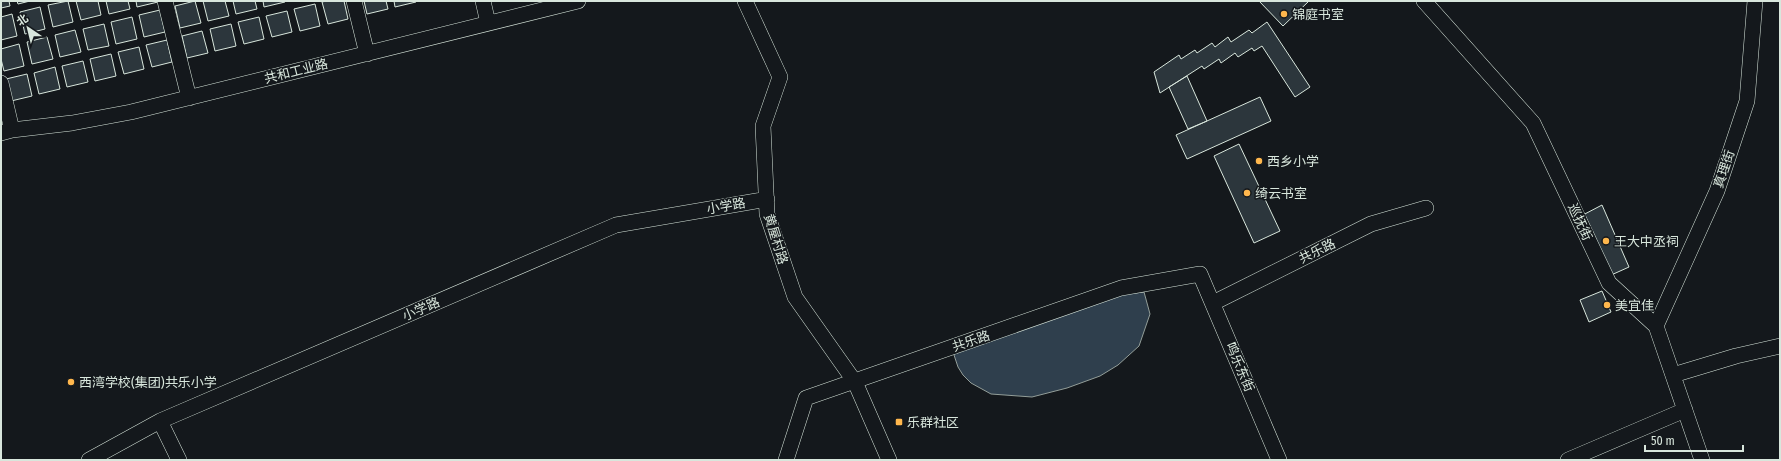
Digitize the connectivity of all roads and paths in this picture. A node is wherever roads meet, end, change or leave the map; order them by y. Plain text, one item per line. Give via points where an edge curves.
1 (165, 1) edge
2 (354, 1) edge
3 (483, 1) edge
4 (578, 1) edge
5 (745, 1) edge
6 (1424, 1) edge
7 (1755, 1) edge
8 (488, 23) junction
9 (367, 54) junction
10 (1, 84) edge
11 (189, 98) junction
12 (5, 130) edge
13 (767, 199) junction
14 (1426, 208) dead end
15 (1200, 274) joint
16 (1213, 303) junction
17 (1656, 326) junction
18 (1780, 346) edge
19 (1673, 376) junction
20 (855, 382) junction
21 (1685, 410) junction
22 (160, 421) junction
23 (89, 460) edge
24 (179, 460) edge
25 (786, 460) edge
26 (889, 460) edge
27 (1279, 460) edge
28 (1568, 460) edge
29 (1702, 460) edge

1 - 11 street
2 - 9 street
3 - 8 street
4 - 8 street, 共和工业路
5 - 13 street, 黄屋村路 via 780,77 763,126
6 - 17 street, 巡抚街 via 1533,123 1609,283
7 - 17 street, 真理街 via 1747,101 1717,191
8 - 9 street, 共和工业路
9 - 11 street, 共和工业路
10 - 12 street
11 - 12 street, 共和工业路 via 102,118
13 - 20 street, 黄屋村路 via 767,214 794,297
13 - 22 street, 小学路 via 616,225
14 - 16 street, 共乐路 via 1371,224
15 - 16 street, 鸣乐东街
15 - 20 street, 共乐路 via 1121,288
16 - 27 street, 鸣乐东街
17 - 19 street, 巡抚街
18 - 19 street via 1736,356
19 - 21 street, 巡抚街
20 - 25 street, 共乐路 via 806,398
20 - 26 street, 黄屋村路
21 - 28 street
21 - 29 street, 巡抚街
22 - 23 street, 小学路
22 - 24 street

